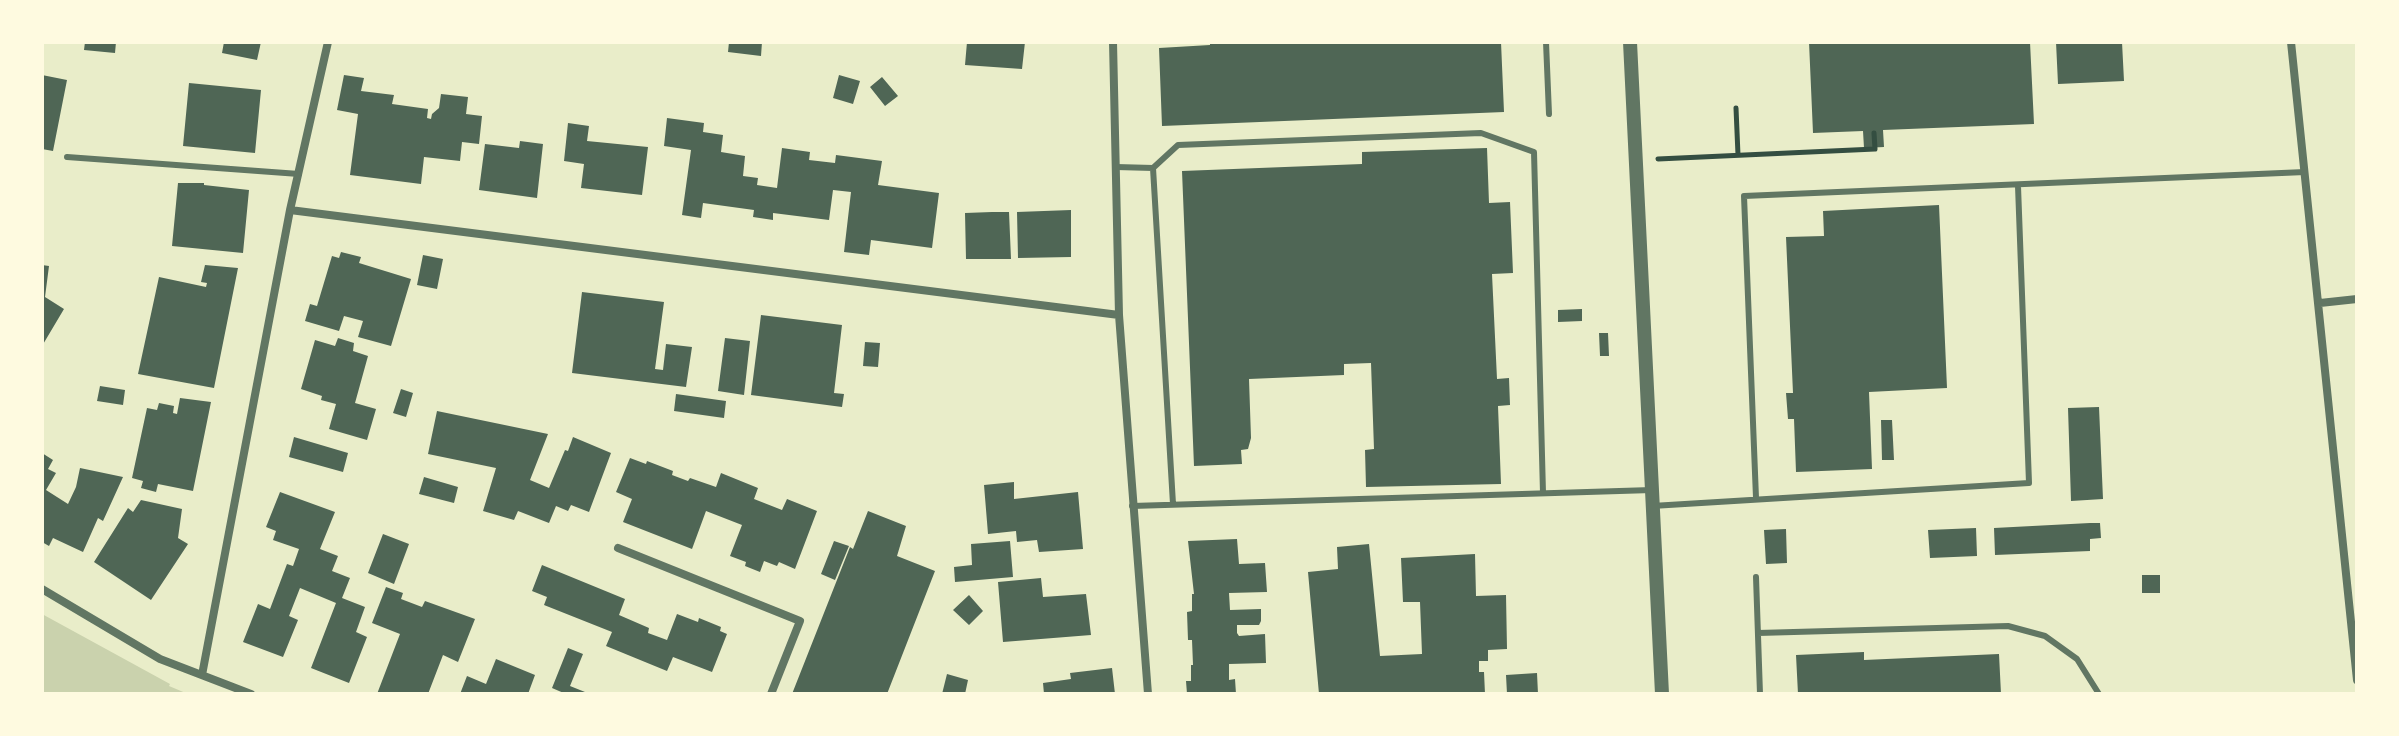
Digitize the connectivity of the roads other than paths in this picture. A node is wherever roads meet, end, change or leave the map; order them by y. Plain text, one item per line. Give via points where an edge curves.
1 (328, 42) edge
2 (1113, 42) edge
3 (1546, 42) edge
4 (1630, 42) edge
5 (2291, 42) edge
6 (1549, 114) dead end
7 (67, 157) dead end
8 (1116, 167) junction
9 (1153, 168) junction
10 (2305, 172) junction
11 (299, 174) junction
12 (2018, 186) junction
13 (290, 210) junction
14 (2357, 299) edge
15 (2320, 303) junction
16 (1119, 315) junction
17 (1652, 490) junction
18 (1543, 493) junction
19 (1756, 498) junction
20 (1173, 504) junction
21 (1132, 506) junction
22 (1652, 506) junction
23 (618, 548) dead end
24 (1756, 577) dead end
25 (42, 589) edge
26 (1758, 633) junction
27 (202, 675) junction
28 (2357, 680) edge
29 (251, 694) edge
30 (771, 694) edge
31 (1148, 694) edge
32 (1662, 694) edge
33 (1760, 694) edge
34 (2099, 694) edge

1 - 11 street
2 - 8 street
3 - 6 lane
4 - 17 street
5 - 10 street
7 - 11 lane
8 - 9 lane
8 - 16 street
9 - 18 lane via 1178,145 1481,133 1534,152
9 - 20 lane
10 - 12 lane
10 - 15 street
11 - 13 street
12 - 19 lane via 2029,483
12 - 19 lane via 1744,196
13 - 16 street
13 - 27 street
14 - 15 street
15 - 28 street
16 - 21 street
17 - 18 lane
17 - 22 street
18 - 20 lane
19 - 22 lane
20 - 21 lane
21 - 31 street
22 - 32 street
23 - 30 street via 800,621
24 - 26 lane
25 - 27 street via 160,659
26 - 33 lane
26 - 34 lane via 2008,626 2045,636 2077,659
27 - 29 street

